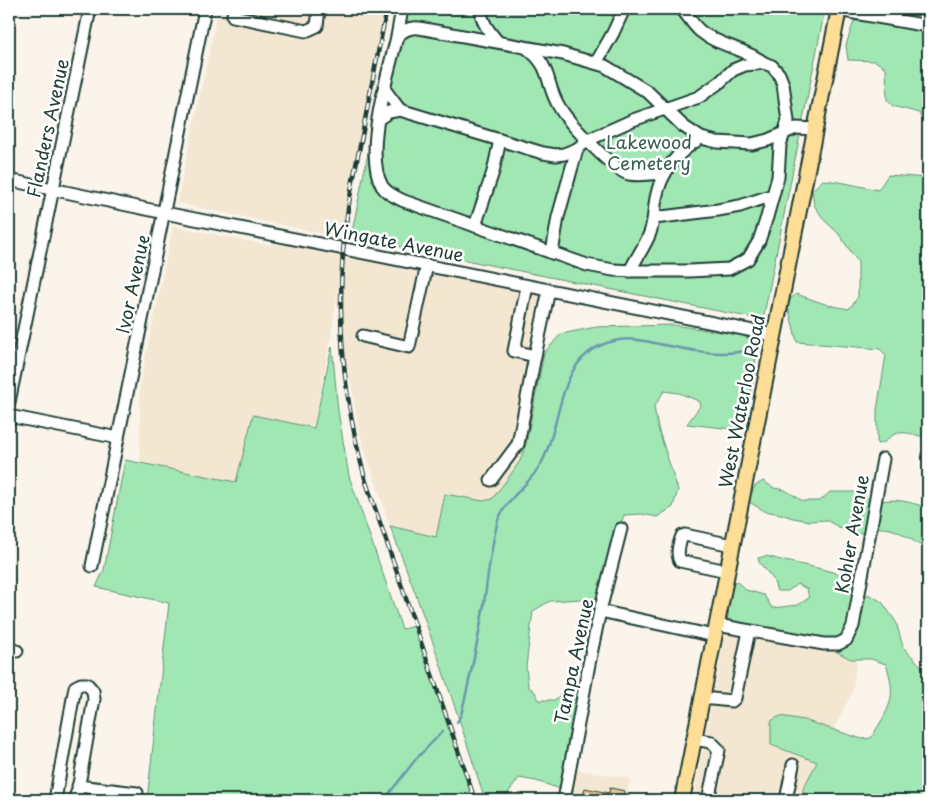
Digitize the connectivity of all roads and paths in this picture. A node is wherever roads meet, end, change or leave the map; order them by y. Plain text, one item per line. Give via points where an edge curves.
1 (90, 9) edge
2 (205, 9) edge
3 (234, 9) edge
4 (319, 9) edge
5 (481, 9) edge
6 (624, 9) edge
7 (682, 9) edge
8 (838, 9) edge
9 (402, 10) edge
10 (928, 26) edge
11 (412, 27) junction
12 (396, 37) junction
13 (497, 41) junction
14 (526, 47) junction
15 (553, 53) junction
16 (596, 63) junction
17 (764, 63) junction
18 (546, 68) junction
19 (384, 90) junction
20 (665, 108) junction
21 (400, 110) junction
22 (378, 118) junction
23 (815, 129) junction
24 (782, 134) junction
25 (701, 138) junction
26 (500, 140) junction
27 (588, 140) junction
28 (577, 149) junction
29 (663, 173) junction
30 (9, 180) edge
31 (52, 189) junction
32 (773, 195) junction
33 (165, 213) junction
34 (654, 218) junction
35 (475, 226) junction
36 (552, 253) junction
37 (427, 265) junction
38 (630, 271) junction
39 (528, 286) junction
40 (549, 290) junction
41 (363, 336) dead end
42 (773, 336) junction
43 (535, 356) junction
44 (9, 402) edge
45 (9, 416) edge
46 (118, 438) junction
47 (883, 459) dead end
48 (491, 480) dead end
49 (621, 529) dead end
50 (732, 545) junction
51 (92, 566) dead end
52 (727, 571) junction
53 (600, 610) junction
54 (716, 630) junction
55 (749, 631) junction
56 (702, 698) junction
57 (694, 739) junction
58 (793, 765) dead end
59 (78, 786) junction
60 (137, 793) dead end
61 (55, 800) edge
62 (74, 800) edge
63 (564, 800) edge
64 (684, 800) edge
65 (708, 800) edge
66 (786, 800) edge

1 - 31 street, Flanders Avenue
2 - 33 street, Ivor Avenue
3 - 4 street via 233,16 306,31 317,26
5 - 13 street via 485,26
6 - 16 street
7 - 17 street via 698,30 707,36
8 - 10 street
8 - 23 main road, West Waterloo Road
9 - 11 street
9 - 12 street
11 - 12 street
11 - 13 street
12 - 19 street
13 - 14 street
14 - 15 street
14 - 18 street
15 - 16 street
15 - 18 street
16 - 20 street via 630,80
17 - 20 street via 733,70 699,97
17 - 24 street via 772,66 783,84 788,121
18 - 27 street via 560,108
19 - 21 street
19 - 22 street
20 - 25 street
20 - 27 street
21 - 22 street
21 - 26 street
22 - 35 street via 374,152 383,187 404,201
23 - 24 street via 796,128
23 - 42 main road, West Waterloo Road
24 - 25 street via 752,144
24 - 32 street
25 - 29 street via 687,146
26 - 28 street via 556,155
26 - 35 street
27 - 28 street
27 - 29 street via 616,169 628,174
28 - 36 street via 558,217
29 - 34 street
30 - 31 street, Wingate Avenue
31 - 33 street, Wingate Avenue
31 - 44 street, Flanders Avenue
32 - 34 street via 740,206
32 - 38 street via 759,241 748,258 729,269
33 - 37 street, Wingate Avenue
33 - 46 street, Ivor Avenue
34 - 38 street via 650,233
35 - 36 street
36 - 38 street via 587,265
37 - 39 street, Wingate Avenue
37 - 41 street via 409,347
39 - 40 street, Wingate Avenue
39 - 43 street via 514,351
40 - 42 street, Wingate Avenue
40 - 43 street
42 - 50 main road, West Waterloo Road
43 - 48 street via 518,444
45 - 46 street
46 - 51 street, Ivor Avenue
47 - 55 street, Kohler Avenue via 848,638 838,644 824,644
49 - 53 street, Tampa Avenue
50 - 52 main road, West Waterloo Road
50 - 52 street via 685,535 680,543 680,561
52 - 54 main road, West Waterloo Road
53 - 54 street, Kohler Avenue
53 - 63 street, Tampa Avenue
54 - 55 street, Kohler Avenue
54 - 56 main road, West Waterloo Road
55 - 56 street via 735,698 732,701
56 - 57 main road, West Waterloo Road
57 - 64 main road, West Waterloo Road
57 - 65 street via 711,742 719,750
58 - 66 street
59 - 60 street
59 - 61 street via 94,699 87,684 75,687
59 - 62 street

